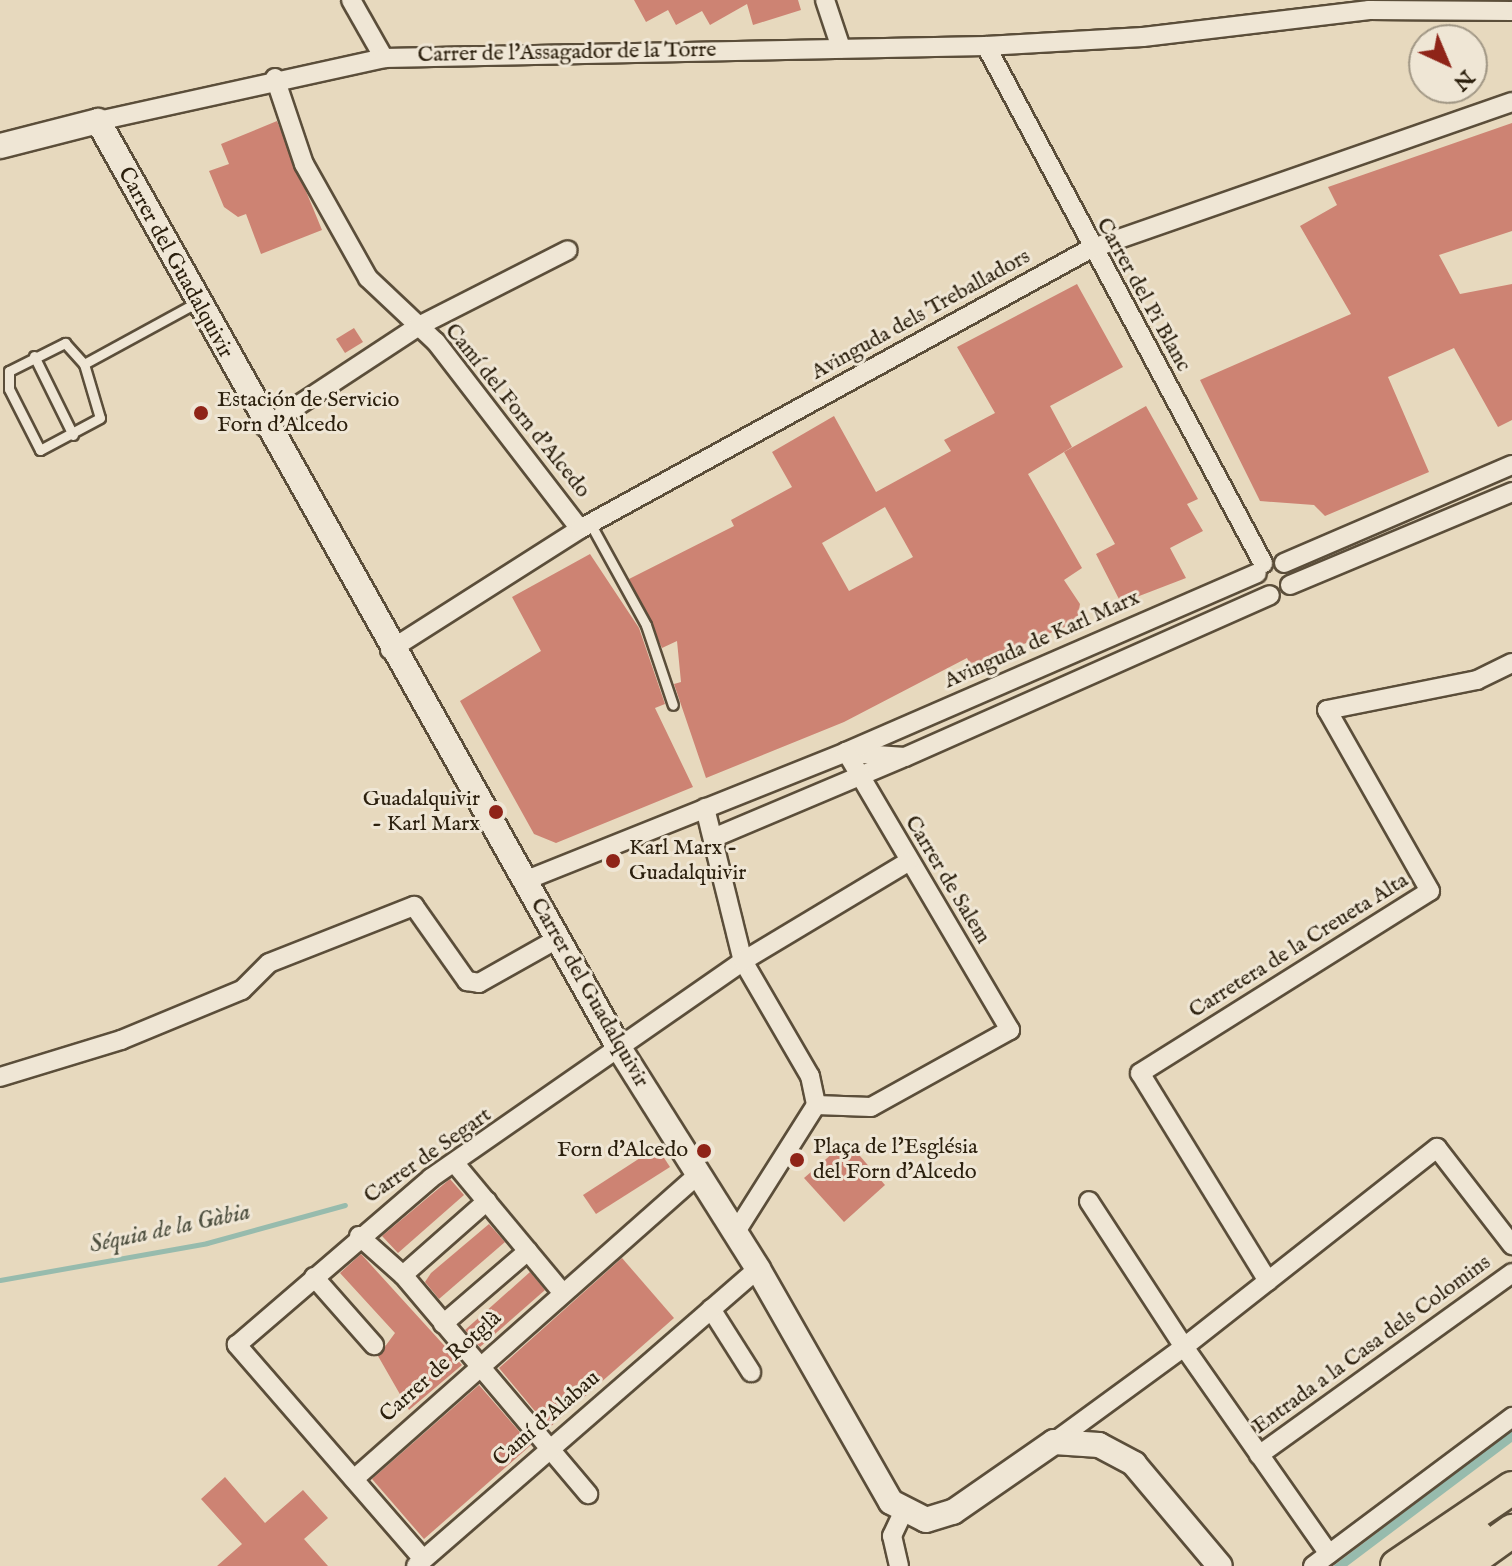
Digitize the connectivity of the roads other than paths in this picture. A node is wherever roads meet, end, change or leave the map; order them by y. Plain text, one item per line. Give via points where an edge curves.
1 (351, 0) edge
2 (825, 0) edge
3 (1512, 11) edge
4 (986, 46) junction
5 (841, 48) junction
6 (384, 58) junction
7 (275, 78) junction
8 (1512, 102) edge
9 (98, 121) junction
10 (0, 146) edge
11 (1090, 249) junction
12 (568, 250) dead end
13 (196, 303) junction
14 (417, 327) junction
15 (34, 356) junction
16 (84, 364) junction
17 (265, 427) junction
18 (73, 435) junction
19 (1512, 465) edge
20 (1512, 492) edge
21 (585, 526) junction
22 (1284, 563) junction
23 (1260, 568) junction
24 (1290, 585) junction
25 (1270, 595) junction
26 (390, 650) junction
27 (1512, 663) edge
28 (673, 705) dead end
29 (846, 752) junction
30 (905, 757) junction
31 (859, 777) junction
32 (705, 808) junction
33 (713, 838) junction
34 (908, 862) junction
35 (524, 881) junction
36 (557, 939) junction
37 (743, 961) junction
38 (619, 1048) junction
39 (0, 1077) edge
40 (816, 1105) junction
41 (457, 1166) junction
42 (699, 1174) junction
43 (487, 1201) junction
44 (1089, 1201) dead end
45 (735, 1233) junction
46 (359, 1236) junction
47 (1512, 1245) edge
48 (528, 1251) junction
49 (758, 1269) junction
50 (1512, 1273) edge
51 (403, 1275) junction
52 (314, 1277) junction
53 (1268, 1281) junction
54 (561, 1291) junction
55 (711, 1309) junction
56 (443, 1324) junction
57 (374, 1345) dead end
58 (1184, 1347) junction
59 (478, 1366) junction
60 (751, 1372) dead end
61 (1512, 1417) edge
62 (1054, 1442) junction
63 (549, 1450) junction
64 (1259, 1455) junction
65 (354, 1479) junction
66 (1512, 1488) edge
67 (588, 1494) dead end
68 (1512, 1510) edge
69 (903, 1512) junction
70 (1512, 1531) edge
71 (1329, 1554) junction
72 (420, 1562) edge
73 (899, 1566) edge
74 (1220, 1566) edge
75 (1313, 1566) edge
76 (1397, 1566) edge
77 (1437, 1566) edge
78 (1463, 1566) edge

1 - 6 street
2 - 5 street
3 - 4 street, Carrer de l'Assagador de la Torre via 1369,10 1143,37
4 - 5 street, Carrer de l'Assagador de la Torre
4 - 11 street, Carrer del Pi Blanc
5 - 6 street, Carrer de l'Assagador de la Torre
6 - 7 street, Carrer de l'Assagador de la Torre
7 - 9 street, Carrer de l'Assagador de la Torre
7 - 14 street, Camí del Forn d'Alcedo via 286,120 333,220 368,278
8 - 11 street, Avinguda dels Treballadors
9 - 10 street, Carrer de l'Assagador de la Torre
9 - 13 street, Carrer del Guadalquivir
11 - 21 street, Avinguda dels Treballadors
11 - 23 street, Carrer del Pi Blanc
12 - 14 street
13 - 16 lane
13 - 17 street, Carrer del Guadalquivir
14 - 17 street
14 - 21 street, Camí del Forn d'Alcedo
15 - 16 lane via 65,343
15 - 18 lane
15 - 18 lane via 9,371 9,389 40,450
16 - 18 lane via 100,418
17 - 26 street, Carrer del Guadalquivir
19 - 22 street
20 - 24 street
21 - 26 street, Avinguda dels Treballadors
21 - 28 lane, Camí del Forn d'Alcedo via 646,625
22 - 23 street
22 - 24 street
23 - 25 street, Carrer del Pi Blanc via 1258,587
23 - 29 street, Avinguda de Karl Marx
24 - 25 street, Avinguda de Karl Marx
25 - 30 street, Avinguda de Karl Marx
26 - 35 street, Carrer del Guadalquivir
27 - 53 street, Carretera de la Creueta Alta via 1477,680 1327,710 1430,891 1140,1073
29 - 30 street, Avinguda de Karl Marx
29 - 31 street, Carrer de Salem
29 - 32 street, Avinguda de Karl Marx
30 - 31 street, Avinguda de Karl Marx
31 - 33 street, Avinguda de Karl Marx
31 - 34 street, Carrer de Salem
32 - 33 street
32 - 35 street, Avinguda de Karl Marx
33 - 37 street
34 - 37 street, Carrer de Segart
34 - 40 street, Carrer de Salem via 1010,1030 871,1107
35 - 36 street, Carrer del Guadalquivir
36 - 38 street, Carrer del Guadalquivir
36 - 39 street via 479,983 467,981 414,906 269,963 242,990 121,1040
37 - 38 street, Carrer de Segart
37 - 40 street via 806,1069
38 - 41 street, Carrer de Segart
38 - 42 street, Carrer del Guadalquivir
40 - 45 street
41 - 43 street
41 - 46 street, Carrer de Segart
42 - 45 street, Carrer del Guadalquivir
42 - 54 street, Carrer de Rotglà
43 - 48 street
43 - 51 street
44 - 58 street, Entrada a la Casa dels Colomins
45 - 49 street, Carrer del Guadalquivir
46 - 51 street
46 - 52 street, Carrer de Segart
47 - 53 street, Entrada a la Casa dels Colomins via 1437,1148
48 - 54 street
48 - 56 street
49 - 55 street, Camí d'Alabau
49 - 69 street, Carrer del Guadalquivir
50 - 64 street, Entrada a la Casa dels Colomins
51 - 56 street
52 - 57 street
52 - 65 street, Carrer de Segart via 237,1345
53 - 58 street
54 - 59 street, Carrer de Rotglà
55 - 60 street
55 - 63 street, Camí d'Alabau
56 - 59 street
58 - 62 street
58 - 64 street, Entrada a la Casa dels Colomins
59 - 63 street
59 - 65 street, Carrer de Rotglà
61 - 71 street
62 - 69 street via 953,1512 926,1520
62 - 74 street via 1099,1445 1134,1464
63 - 67 street
63 - 72 street, Camí d'Alabau
64 - 71 street, Entrada a la Casa dels Colomins
65 - 72 street
66 - 76 highway
68 - 77 highway
69 - 73 street via 892,1536
70 - 78 highway
71 - 75 street

